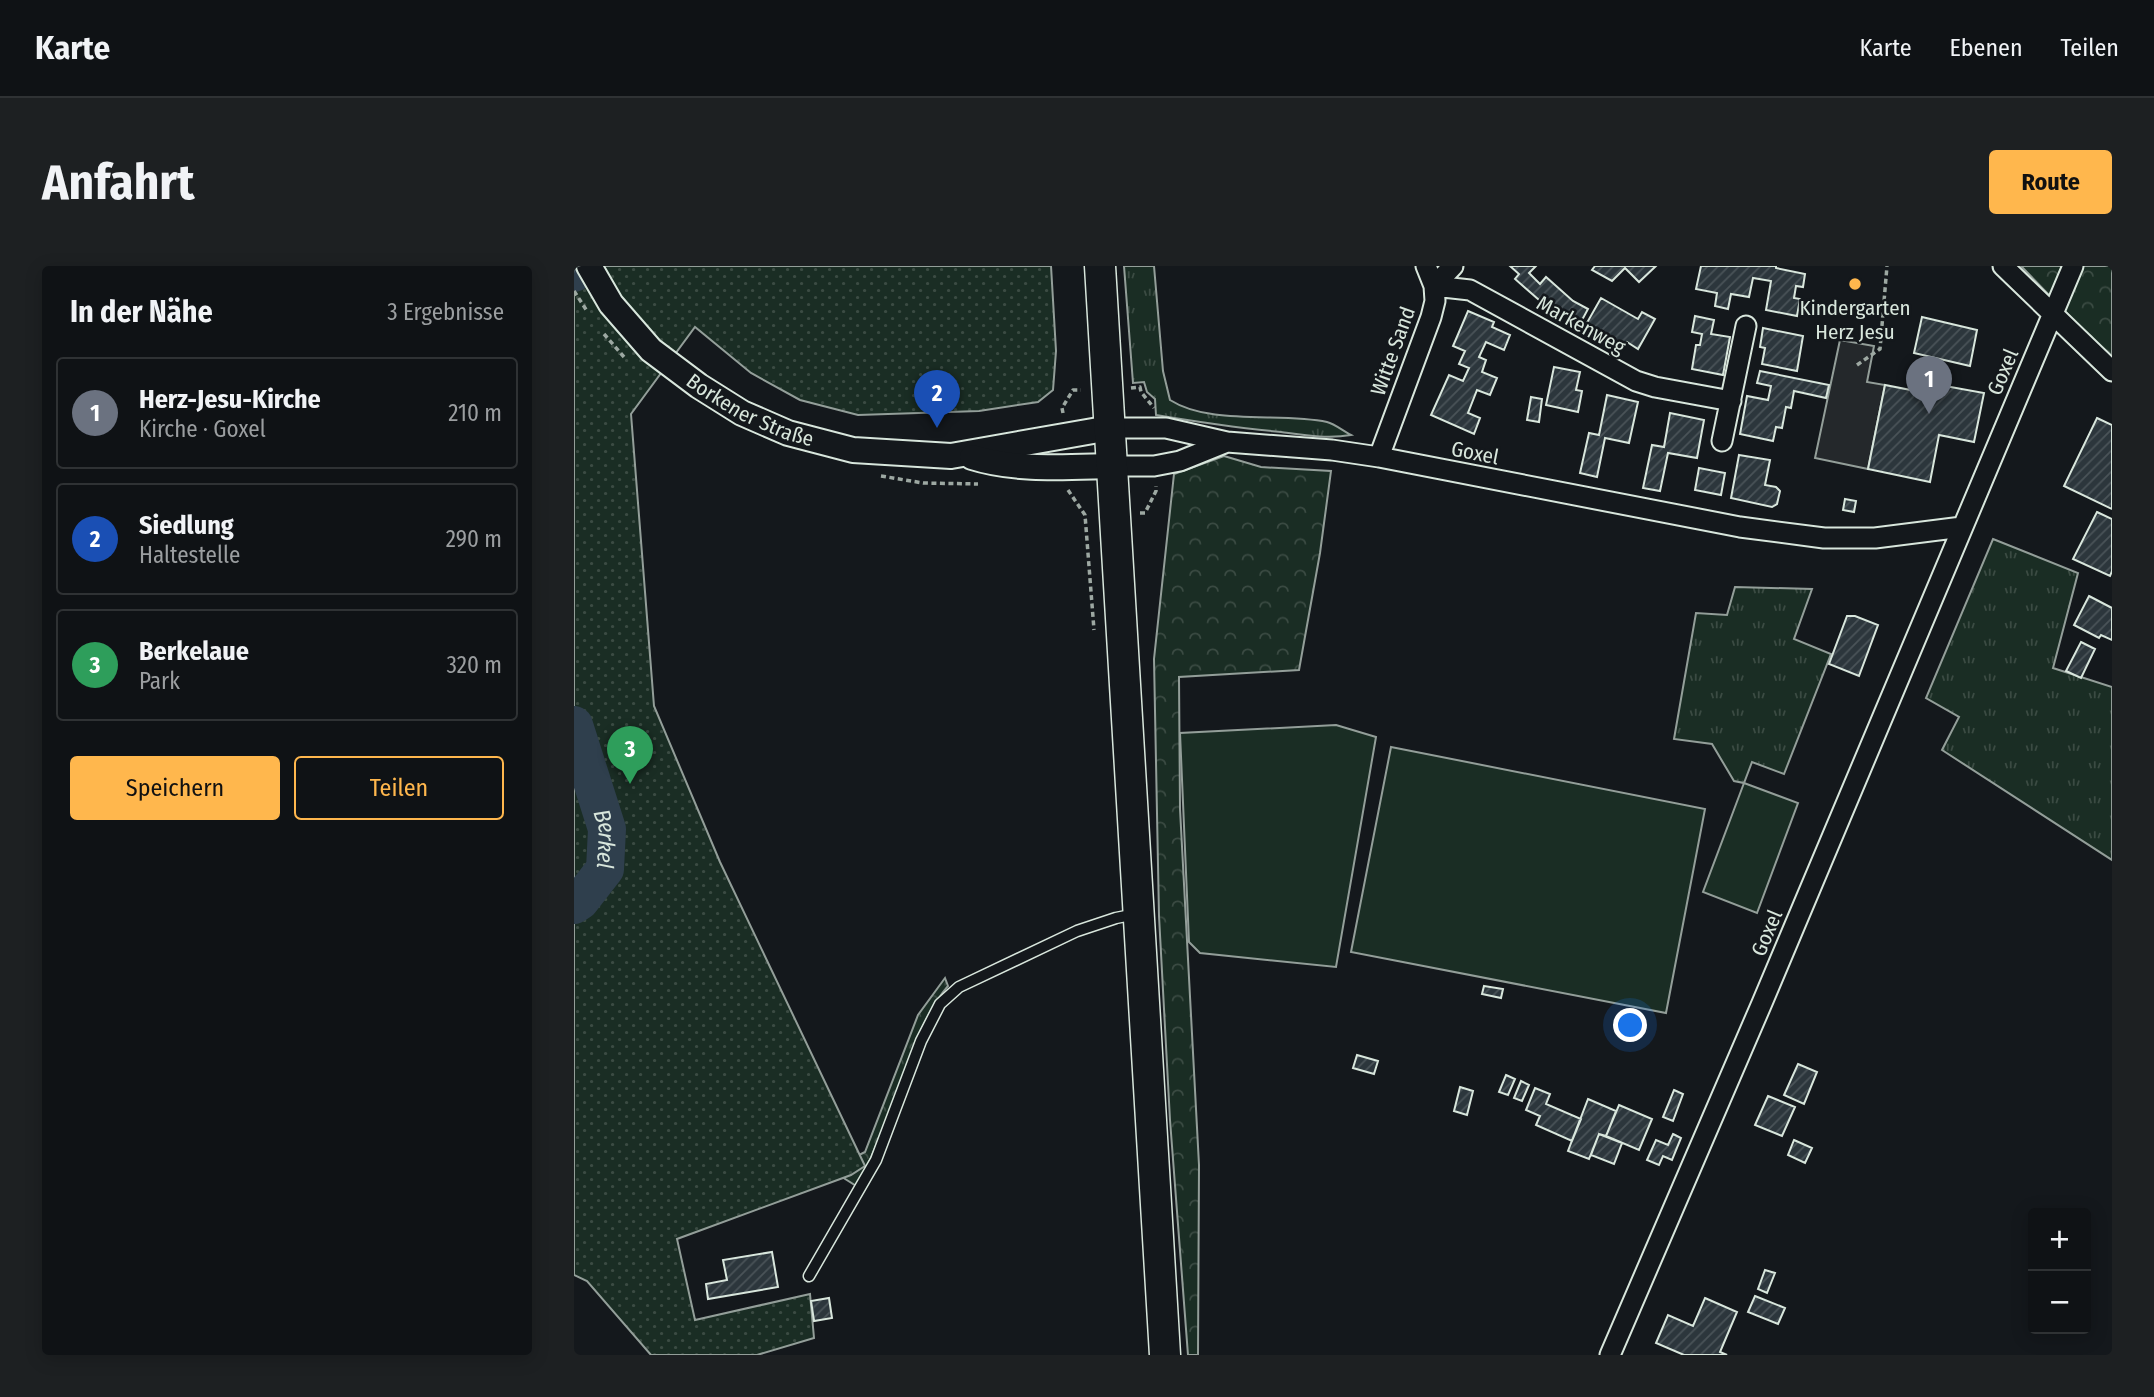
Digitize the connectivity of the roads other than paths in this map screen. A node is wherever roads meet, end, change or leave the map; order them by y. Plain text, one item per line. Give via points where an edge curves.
1 (589, 266) edge
2 (1100, 266) edge
3 (1426, 266) edge
4 (1453, 266) edge
5 (2003, 266) edge
6 (2073, 266) edge
7 (1434, 286) junction
8 (2053, 313) junction
9 (1746, 326) dead end
10 (2112, 370) edge
11 (1731, 401) junction
12 (1110, 428) junction
13 (1722, 441) dead end
14 (1227, 442) junction
15 (964, 455) junction
16 (1379, 457) junction
17 (1112, 466) junction
18 (1962, 527) junction
19 (1140, 914) junction
20 (809, 1276) dead end
21 (1165, 1355) edge
22 (1610, 1355) edge

1 - 15 street, Borkener Straße via 611,304 651,351 742,413 788,433 852,450
2 - 12 main road
3 - 7 street
4 - 7 street, Witte Sand
5 - 8 street
6 - 8 street, Goxel
7 - 11 street, Markenweg via 1470,290 1636,381
7 - 16 street, Witte Sand via 1431,317
8 - 10 street
8 - 18 street, Goxel
9 - 11 street
11 - 13 street
12 - 14 street, Goxel via 1166,428
12 - 15 street, Borkener Straße
12 - 17 main road
14 - 16 street, Goxel
14 - 17 street, Goxel via 1180,461
15 - 17 street, Borkener Straße via 995,465
16 - 18 street, Goxel via 1812,537 1875,538
17 - 19 main road
18 - 22 street, Goxel
19 - 20 lane via 1077,930 958,986 940,1004 921,1041 876,1160
19 - 21 main road

